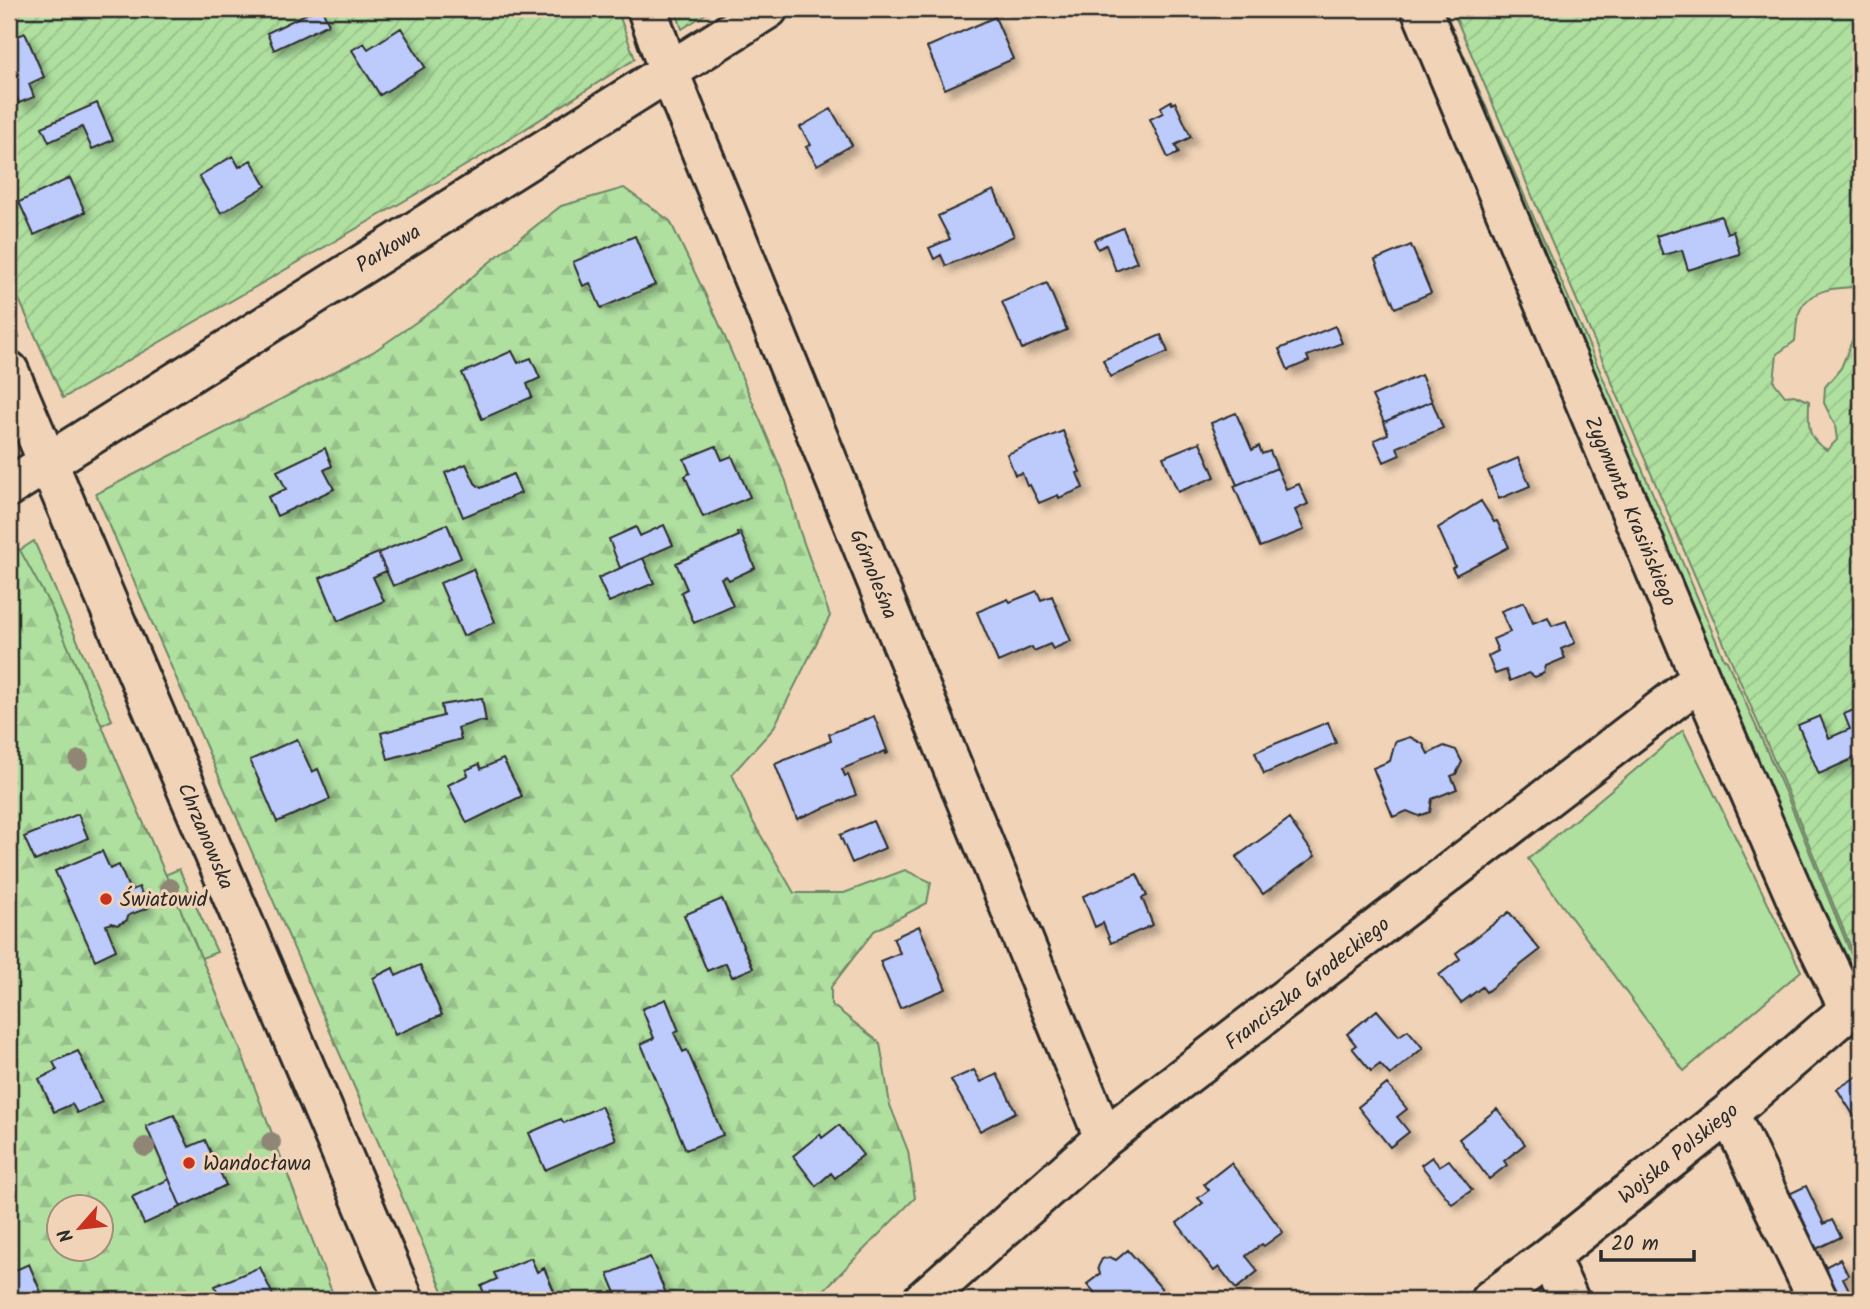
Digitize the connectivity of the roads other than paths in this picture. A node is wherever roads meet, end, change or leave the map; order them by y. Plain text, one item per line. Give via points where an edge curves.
1 (647, 9) edge
2 (768, 9) edge
3 (1421, 9) edge
4 (669, 72) junction
5 (9, 371) edge
6 (46, 461) junction
7 (9, 486) edge
8 (1701, 679) junction
9 (1855, 1004) edge
10 (1729, 1112) junction
11 (1104, 1138) junction
12 (1545, 1260) junction
13 (404, 1300) edge
14 (923, 1300) edge
15 (1490, 1300) edge
16 (1569, 1300) edge
17 (1818, 1300) edge

1 - 4 street, Górnoleśna
2 - 4 street, Parkowa
3 - 8 street, Zygmunta Krasińskiego
4 - 6 street, Parkowa
4 - 11 street, Górnoleśna
5 - 6 street, Chrzanowska
6 - 7 street, Parkowa
6 - 13 street, Chrzanowska
8 - 9 street, Zygmunta Krasińskiego via 1804,917
8 - 11 street, Franciszka Grodeckiego
9 - 10 street, Wojska Polskiego
10 - 12 street, Wojska Polskiego
10 - 17 street
11 - 14 street, Franciszka Grodeckiego
12 - 15 street, Wojska Polskiego
12 - 16 street

